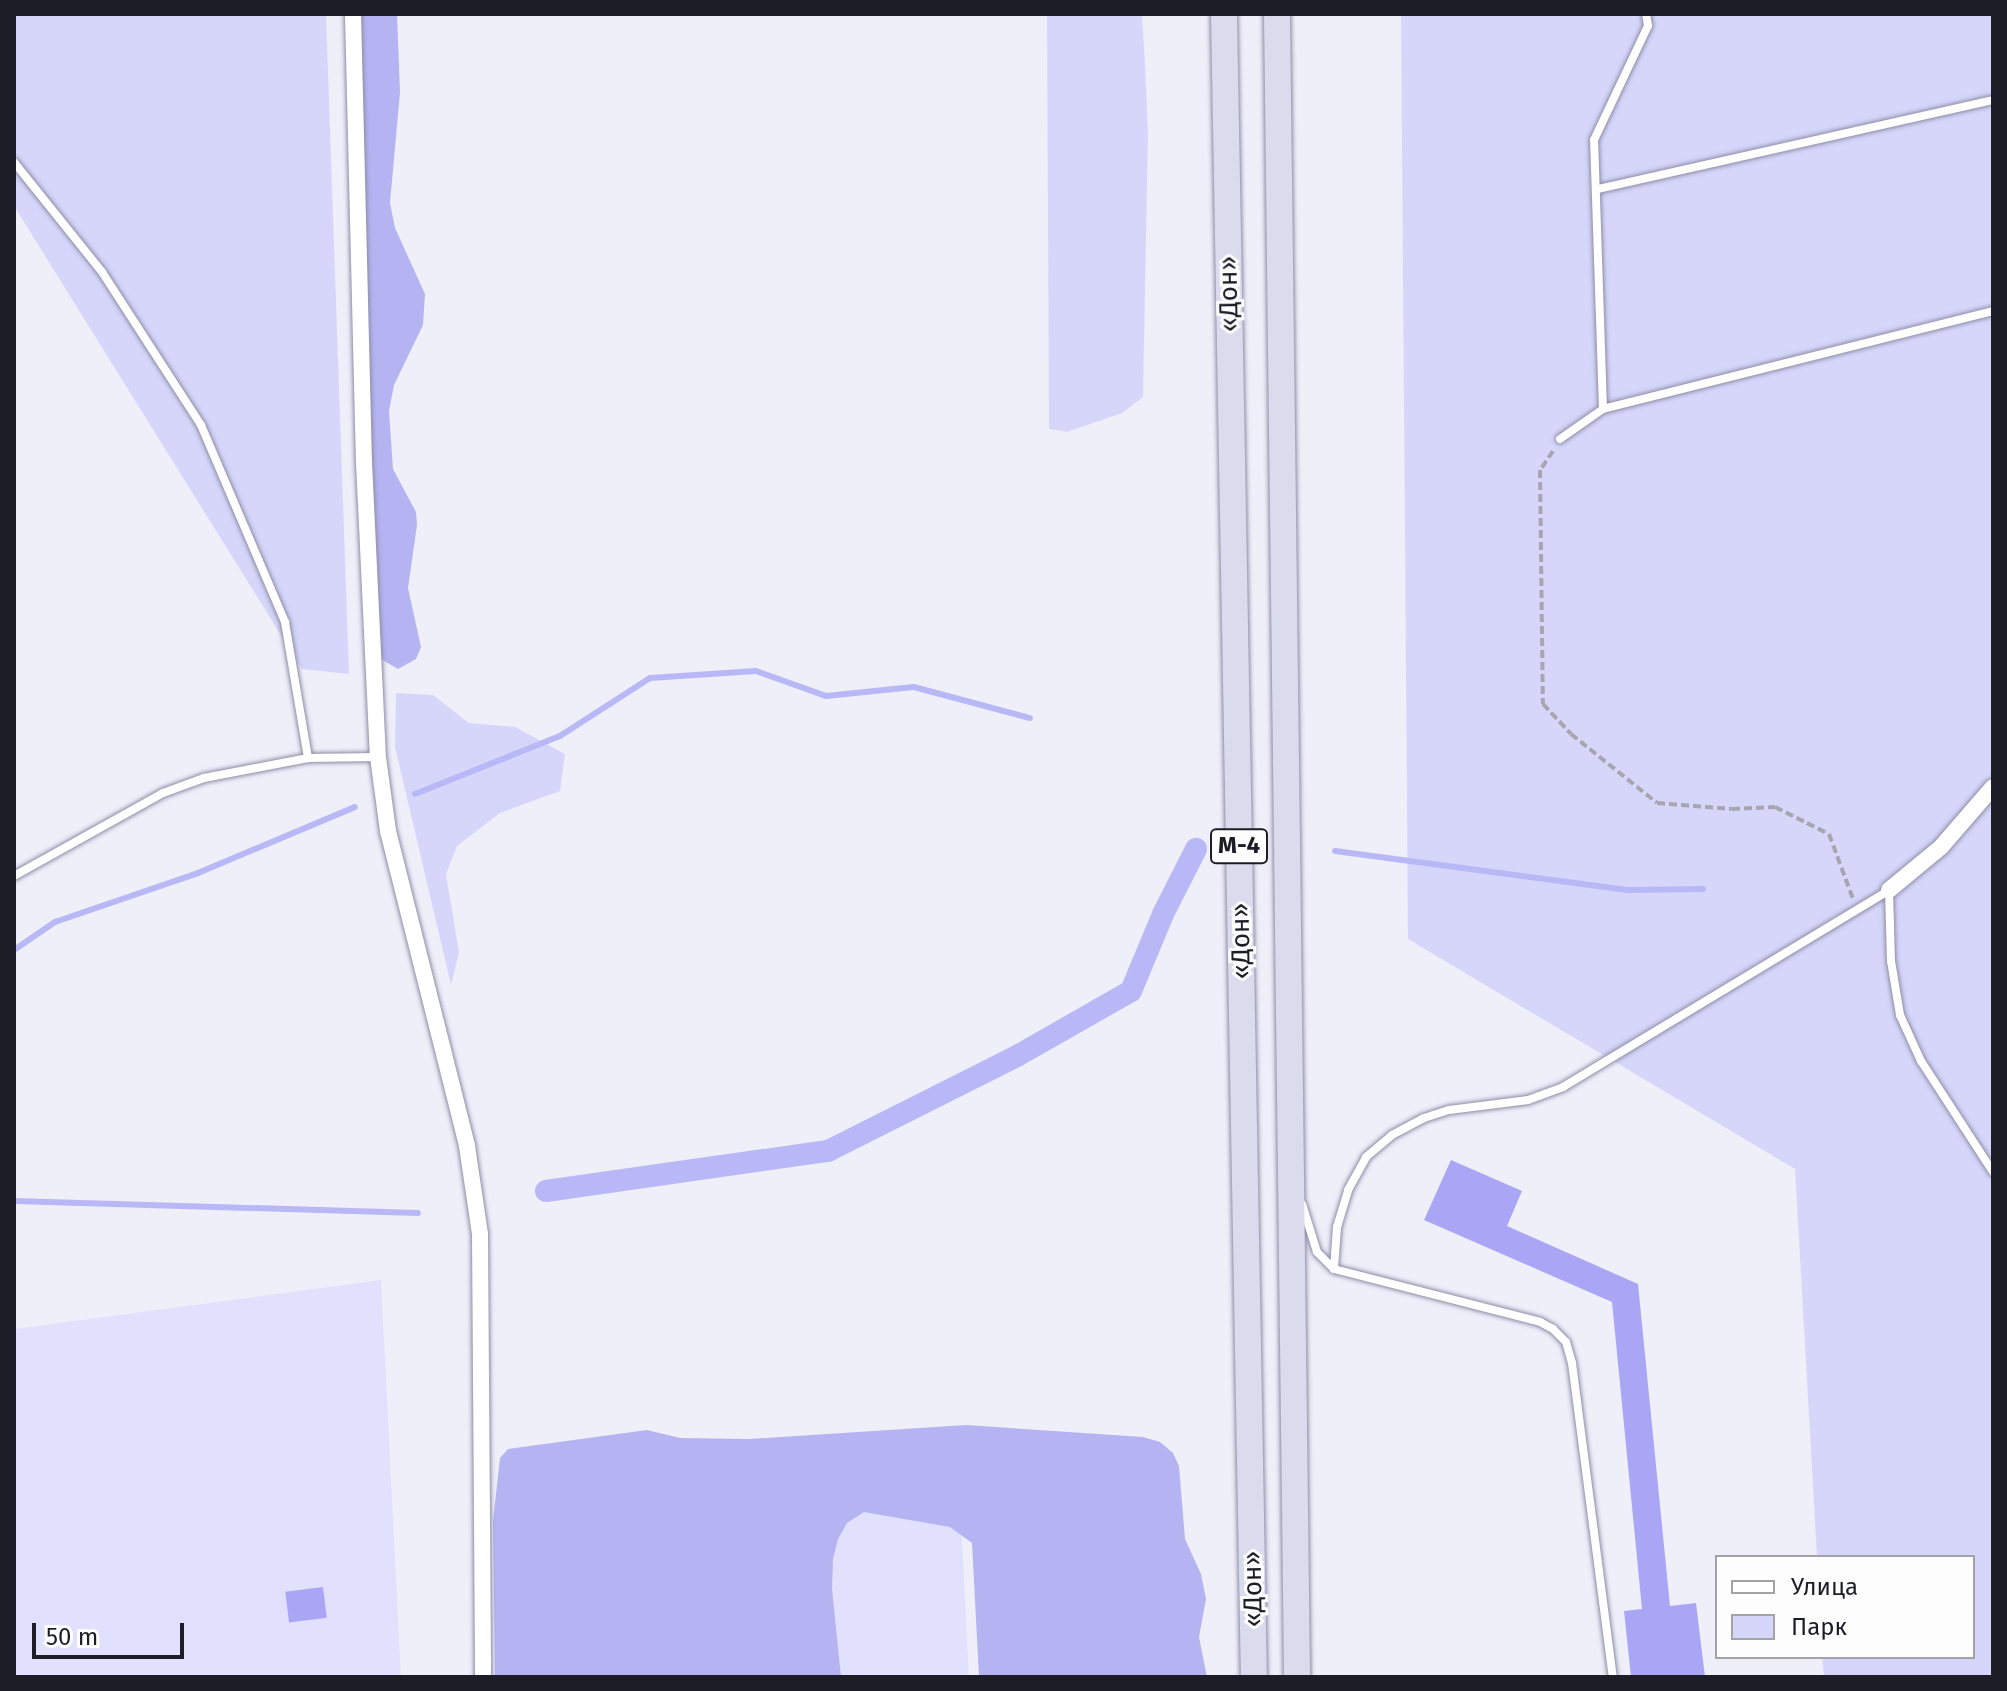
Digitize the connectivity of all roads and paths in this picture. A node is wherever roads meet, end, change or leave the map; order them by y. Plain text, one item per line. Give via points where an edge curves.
1 (353, 14) edge
2 (1224, 14) edge
3 (1277, 14) edge
4 (1646, 14) edge
5 (1993, 100) edge
6 (14, 162) edge
7 (1598, 189) junction
8 (1993, 311) edge
9 (1603, 409) junction
10 (1560, 439) joint
11 (378, 757) junction
12 (308, 758) junction
13 (1993, 787) edge
14 (14, 876) edge
15 (1889, 890) junction
16 (1857, 910) junction
17 (1288, 1140) junction
18 (1993, 1172) edge
19 (1334, 1269) junction
20 (483, 1677) edge
21 (1254, 1677) edge
22 (1297, 1677) edge
23 (1613, 1677) edge

1 - 11 street via 364,462
2 - 21 highway, «Дон» / М-4
3 - 17 highway, «Дон» / М-4
4 - 7 lane via 1648,26 1594,140
5 - 7 lane
6 - 12 lane via 102,272 201,425 285,622
7 - 9 lane
8 - 9 lane
9 - 10 lane
10 - 16 path via 1540,470 1543,704 1571,734 1657,803 1775,807 1829,834
11 - 12 lane
11 - 20 street via 388,831 467,1146 480,1234
12 - 14 lane via 204,778 163,793
13 - 15 street via 1941,847
15 - 16 lane
15 - 18 lane via 1891,961 1900,1015 1921,1061
16 - 19 lane via 1563,1087 1528,1100 1449,1110 1392,1135 1366,1157 1348,1190 1337,1227
17 - 19 lane via 1309,1236
17 - 22 highway, «Дон» / М-4
19 - 23 lane via 1540,1322 1566,1342

